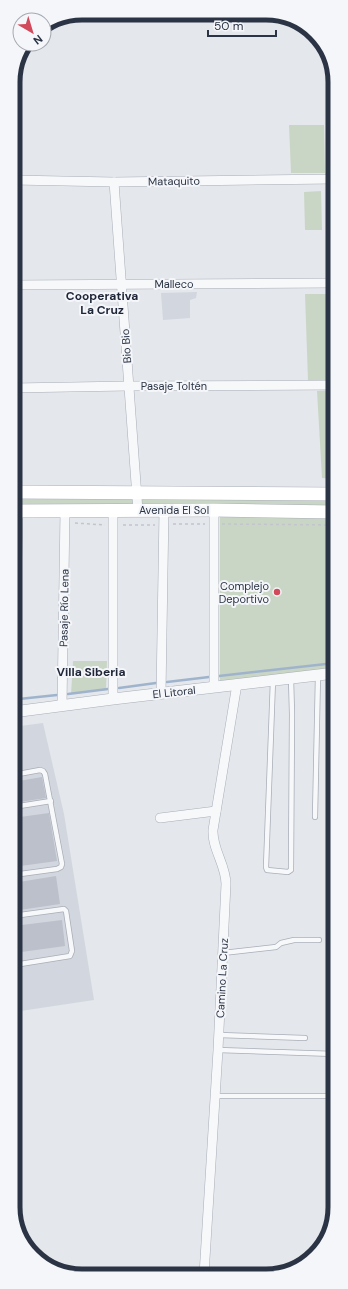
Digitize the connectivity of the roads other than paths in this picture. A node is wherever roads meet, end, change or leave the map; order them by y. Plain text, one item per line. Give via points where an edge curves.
1 (328, 179) edge
2 (20, 180) edge
3 (114, 182) junction
4 (328, 283) edge
5 (121, 284) junction
6 (20, 285) edge
7 (328, 385) edge
8 (128, 386) junction
9 (20, 388) edge
10 (20, 492) edge
11 (136, 493) junction
12 (328, 494) edge
13 (164, 510) junction
14 (20, 511) edge
15 (113, 511) junction
16 (138, 511) junction
17 (328, 512) edge
18 (65, 517) junction
19 (214, 517) junction
20 (328, 673) edge
21 (318, 674) junction
22 (291, 678) junction
23 (273, 680) junction
24 (237, 684) junction
25 (214, 687) junction
26 (161, 693) junction
27 (113, 699) junction
28 (62, 706) junction
29 (20, 711) edge
30 (20, 774) edge
31 (51, 801) junction
32 (20, 806) edge
33 (216, 811) junction
34 (315, 817) dead end
35 (160, 818) dead end
36 (20, 874) edge
37 (20, 915) edge
38 (319, 940) dead end
39 (223, 953) junction
40 (20, 964) edge
41 (219, 1035) junction
42 (305, 1038) dead end
43 (218, 1050) junction
44 (328, 1054) edge
45 (215, 1096) junction
46 (328, 1096) edge
47 (204, 1269) edge

1 - 3 street, Mataquito
2 - 3 street, Mataquito
3 - 5 street, Bio Bio
4 - 5 street, Malleco
5 - 6 street, Malleco
5 - 8 street, Bio Bio
7 - 8 street, Pasaje Toltén
8 - 9 street, Pasaje Toltén
8 - 11 street, Bio Bio
10 - 11 main road, Avenida El Sol
11 - 12 main road, Avenida El Sol
11 - 16 street, Bio Bio
13 - 16 main road, Avenida El Sol
13 - 19 main road, Avenida El Sol
13 - 26 street
14 - 18 main road, Avenida El Sol
15 - 16 main road, Avenida El Sol
15 - 18 main road, Avenida El Sol
15 - 27 street
17 - 19 main road, Avenida El Sol
18 - 28 street, Pasaje Río Lena
19 - 25 street
20 - 21 street, El Litoral
21 - 22 street, El Litoral
21 - 34 lane
22 - 23 street, El Litoral
22 - 23 lane via 291,870 288,872 268,870 266,867
23 - 24 street, El Litoral
24 - 25 street, El Litoral
24 - 33 street, Camino La Cruz
25 - 26 street, El Litoral
26 - 27 street, El Litoral
27 - 28 street, El Litoral
28 - 29 street, El Litoral
30 - 31 lane via 43,771
31 - 32 lane
31 - 36 lane via 61,867
33 - 35 street
33 - 39 street, Camino La Cruz via 212,830 213,842 226,879
37 - 40 lane via 66,911 72,951 70,956
38 - 39 lane via 294,940 281,943 276,948
39 - 41 street, Camino La Cruz
41 - 42 lane
41 - 43 street, Camino La Cruz
43 - 44 lane
43 - 45 street, Camino La Cruz
45 - 46 lane
45 - 47 street, Camino La Cruz

